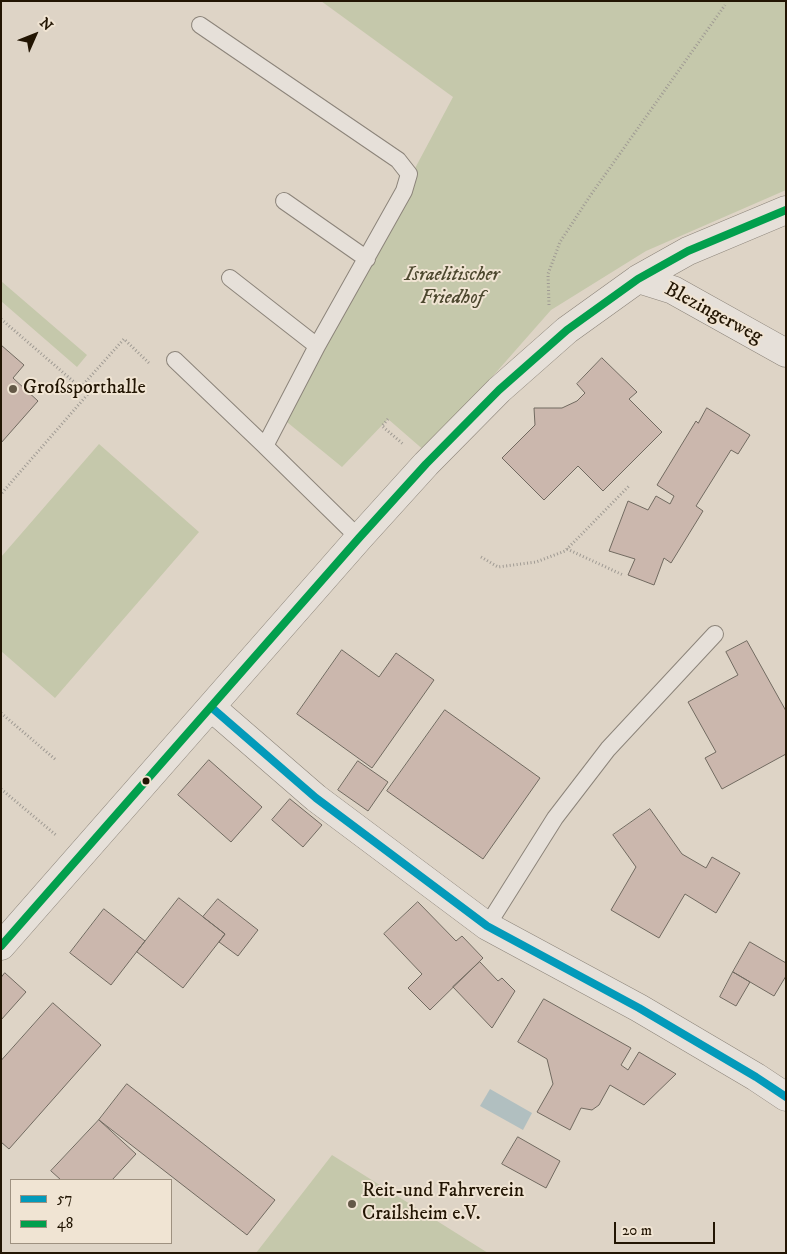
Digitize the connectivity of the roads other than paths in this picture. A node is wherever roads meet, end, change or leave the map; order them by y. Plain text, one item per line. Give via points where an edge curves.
1 (200, 25) dead end
2 (284, 201) dead end
3 (786, 210) edge
4 (367, 259) junction
5 (230, 278) dead end
6 (638, 279) junction
7 (317, 346) junction
8 (786, 353) edge
9 (175, 360) dead end
10 (265, 446) junction
11 (359, 538) junction
12 (715, 634) dead end
13 (211, 706) junction
14 (487, 926) junction
15 (1, 946) edge
16 (786, 1097) edge

1 - 4 lane via 398,160 409,174 404,191
2 - 4 lane
3 - 6 street via 688,251
4 - 7 lane
5 - 7 lane
6 - 8 street, Blezingerweg via 673,290
6 - 11 street via 567,330 499,390
7 - 10 lane
9 - 10 lane
10 - 11 lane
11 - 13 street
12 - 14 lane via 608,749 555,818
13 - 14 street via 316,798
13 - 15 street
14 - 16 street via 639,1008

